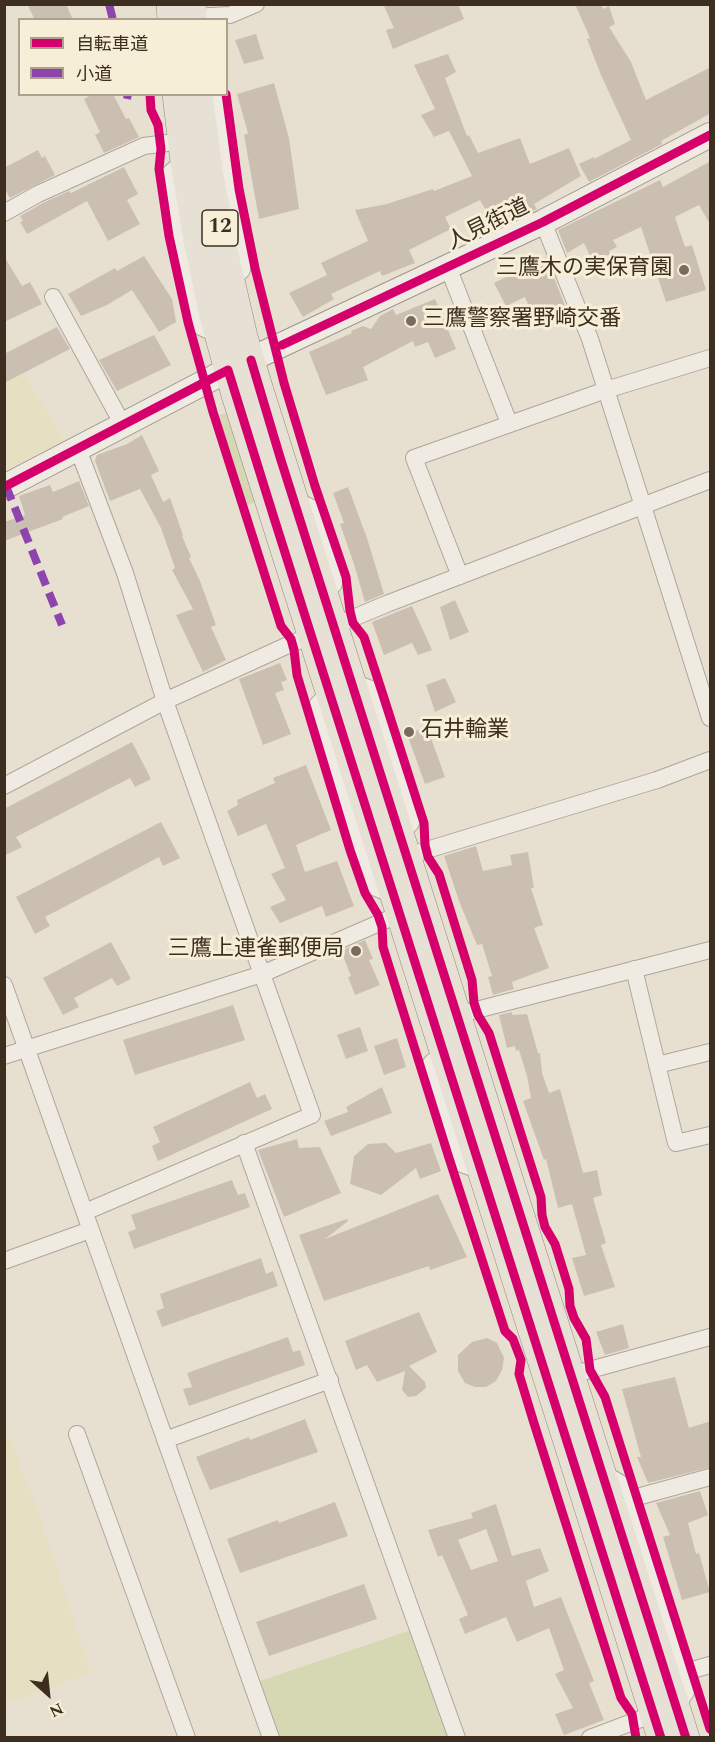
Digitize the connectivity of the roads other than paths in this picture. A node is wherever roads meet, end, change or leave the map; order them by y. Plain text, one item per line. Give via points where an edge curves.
1 (170, 4) edge
2 (256, 4) edge
3 (188, 15) edge
4 (176, 96) edge
5 (199, 96) edge
6 (213, 96) edge
7 (711, 135) edge
8 (183, 152) junction
9 (4, 213) edge
10 (543, 222) junction
11 (448, 267) junction
12 (230, 281) junction
13 (53, 297) dead end
14 (711, 358) edge
15 (240, 365) junction
16 (606, 390) junction
17 (509, 423) junction
18 (123, 425) junction
19 (78, 449) junction
20 (711, 480) edge
21 (4, 487) edge
22 (643, 507) junction
23 (460, 576) junction
24 (323, 631) junction
25 (340, 687) junction
26 (165, 701) junction
27 (711, 718) edge
28 (711, 760) edge
29 (4, 786) edge
30 (404, 845) junction
31 (397, 905) junction
32 (711, 951) edge
33 (634, 969) junction
34 (262, 974) junction
35 (4, 985) edge
36 (445, 1017) junction
37 (27, 1048) junction
38 (711, 1052) edge
39 (4, 1056) edge
40 (657, 1065) junction
41 (711, 1135) edge
42 (244, 1143) junction
43 (85, 1212) junction
44 (90, 1230) junction
45 (532, 1252) junction
46 (4, 1261) edge
47 (525, 1310) junction
48 (711, 1337) edge
49 (559, 1378) junction
50 (330, 1380) junction
51 (77, 1434) dead end
52 (165, 1440) junction
53 (602, 1472) junction
54 (711, 1477) edge
55 (630, 1499) junction
56 (711, 1665) edge
57 (685, 1672) junction
58 (664, 1719) edge
59 (187, 1737) edge
60 (271, 1737) edge
61 (457, 1737) edge
62 (590, 1737) edge
63 (686, 1737) edge

1 - 3 main road
2 - 3 street via 230,15
4 - 8 main road, 12
5 - 12 main road, 12
6 - 12 street via 219,107 244,258 244,267
7 - 10 main road, 人見街道
8 - 9 street via 144,146
8 - 15 main road, 12 via 218,334
10 - 11 main road, 人見街道
10 - 16 street
11 - 15 main road, 人見街道
11 - 17 street
12 - 15 main road, 12
13 - 18 street
14 - 16 street
15 - 18 main road, 人見街道
15 - 24 main road, 12
15 - 24 main road, 12 via 293,499 324,594
16 - 17 street
16 - 22 street
17 - 23 street via 414,458
18 - 19 main road, 人見街道
19 - 21 main road, 人見街道
19 - 26 street via 125,573
20 - 22 street
22 - 23 street
22 - 27 street
23 - 24 street
24 - 25 main road, 12
24 - 26 street
25 - 30 main road, 12
25 - 31 main road, 12
26 - 29 street
26 - 34 street
28 - 30 street via 646,783
30 - 36 main road, 12
31 - 34 street
31 - 36 main road, 12
32 - 33 street
33 - 36 street
33 - 40 street
34 - 37 street
34 - 42 street via 312,1115
35 - 37 street
36 - 45 main road, 12
36 - 47 main road, 12 via 444,1052
37 - 39 street
37 - 43 street
38 - 40 street
40 - 41 street via 676,1143
42 - 43 street
42 - 50 street
43 - 44 street
44 - 46 street
44 - 52 street
45 - 47 main road via 530,1282 538,1311 531,1315
45 - 49 main road, 12
47 - 49 main road, 12
48 - 49 street
49 - 53 main road, 12
49 - 58 main road, 12
50 - 52 street
50 - 61 street
51 - 59 street
52 - 60 street
53 - 55 street via 625,1486
53 - 58 main road, 12
54 - 55 street
55 - 57 street
56 - 57 street
57 - 58 street via 686,1692
58 - 62 street
58 - 63 main road, 12

